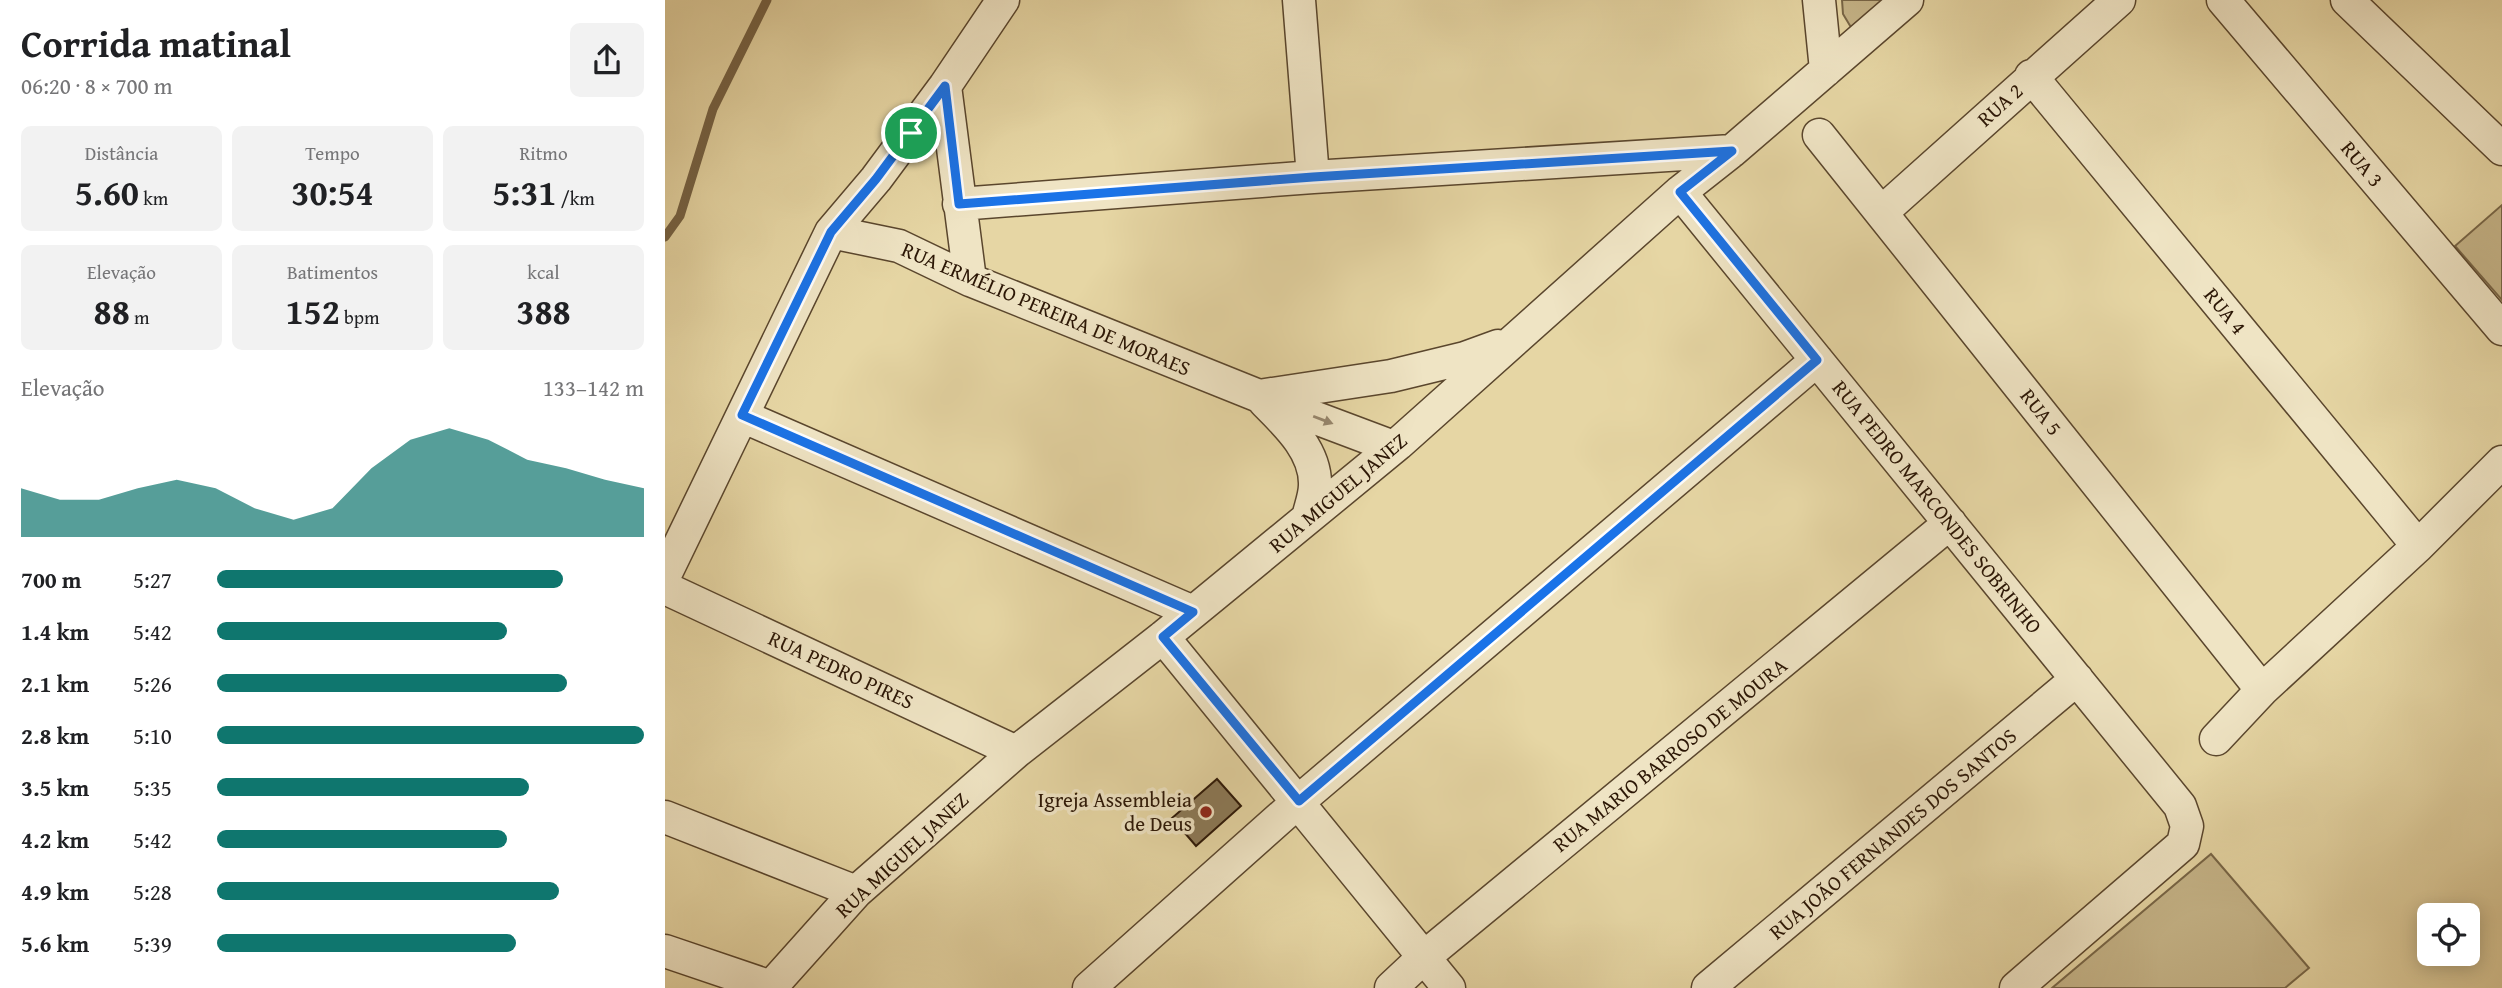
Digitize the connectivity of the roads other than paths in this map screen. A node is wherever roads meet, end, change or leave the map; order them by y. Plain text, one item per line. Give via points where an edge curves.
1 (1003, 0) edge
2 (1299, 0) edge
3 (1819, 0) edge
4 (1907, 0) edge
5 (2119, 0) edge
6 (2223, 0) edge
7 (2347, 0) edge
8 (1826, 70) junction
9 (2031, 76) junction
10 (945, 86) junction
11 (1819, 135) dead end
12 (2502, 149) edge
13 (1732, 151) junction
14 (1313, 177) junction
15 (1680, 192) junction
16 (959, 204) junction
17 (1882, 212) junction
18 (831, 232) junction
19 (970, 280) junction
20 (2502, 329) edge
21 (1513, 341) junction
22 (1817, 360) junction
23 (1259, 396) junction
24 (742, 415) junction
25 (1393, 447) junction
26 (2502, 462) edge
27 (1308, 518) junction
28 (1950, 523) junction
29 (2418, 546) junction
30 (665, 575) edge
31 (665, 588) edge
32 (1193, 612) junction
33 (1163, 637) junction
34 (2077, 679) junction
35 (2262, 690) junction
36 (2216, 739) dead end
37 (1016, 752) junction
38 (1299, 801) junction
39 (665, 817) edge
40 (856, 892) junction
41 (665, 951) edge
42 (1423, 958) junction
43 (772, 987) edge
44 (1089, 988) edge
45 (1391, 988) edge
46 (1449, 988) edge
47 (1709, 988) edge
48 (2016, 988) edge

1 - 10 street
2 - 14 street
3 - 8 street
4 - 8 street, RUA MIGUEL JANEZ
5 - 9 street, RUA 2
6 - 20 street, RUA 3
7 - 12 street
8 - 13 street, RUA MIGUEL JANEZ
9 - 17 street, RUA 2
9 - 29 street, RUA 4
10 - 16 street
10 - 18 street
11 - 17 street, RUA 5
13 - 14 street
13 - 15 street, RUA MIGUEL JANEZ
14 - 16 street
15 - 21 street, RUA MIGUEL JANEZ
15 - 22 street, RUA PEDRO MARCONDES SOBRINHO
16 - 19 street
17 - 35 street, RUA 5
18 - 19 street, RUA ERMÉLIO PEREIRA DE MORAES via 899,246
18 - 24 street
19 - 23 street, RUA ERMÉLIO PEREIRA DE MORAES
21 - 23 street via 1391,376
21 - 25 street, RUA MIGUEL JANEZ
22 - 28 street, RUA PEDRO MARCONDES SOBRINHO
22 - 38 street
23 -> 25 street, RUA ERMÉLIO PEREIRA DE MORAES
23 - 27 street, RUA ERMÉLIO PEREIRA DE MORAES via 1290,426 1309,457 1315,485
24 - 30 street
24 - 32 street
25 - 27 street, RUA MIGUEL JANEZ
26 - 29 street
27 - 32 street, RUA MIGUEL JANEZ
28 - 34 street, RUA PEDRO MARCONDES SOBRINHO
28 - 42 street, RUA MARIO BARROSO DE MOURA
29 - 35 street
31 - 37 street, RUA PEDRO PIRES
32 - 33 street, RUA MIGUEL JANEZ
33 - 37 street, RUA MIGUEL JANEZ
33 - 38 street
34 - 47 street, RUA JOÃO FERNANDES DOS SANTOS
34 - 48 street, RUA PEDRO MARCONDES SOBRINHO via 2181,806 2187,826 2183,845
35 - 36 street
37 - 40 street, RUA MIGUEL JANEZ
38 - 42 street
38 - 44 street
39 - 40 street
40 - 43 street, RUA MIGUEL JANEZ
41 - 43 street
42 - 45 street, RUA MARIO BARROSO DE MOURA
42 - 46 street

